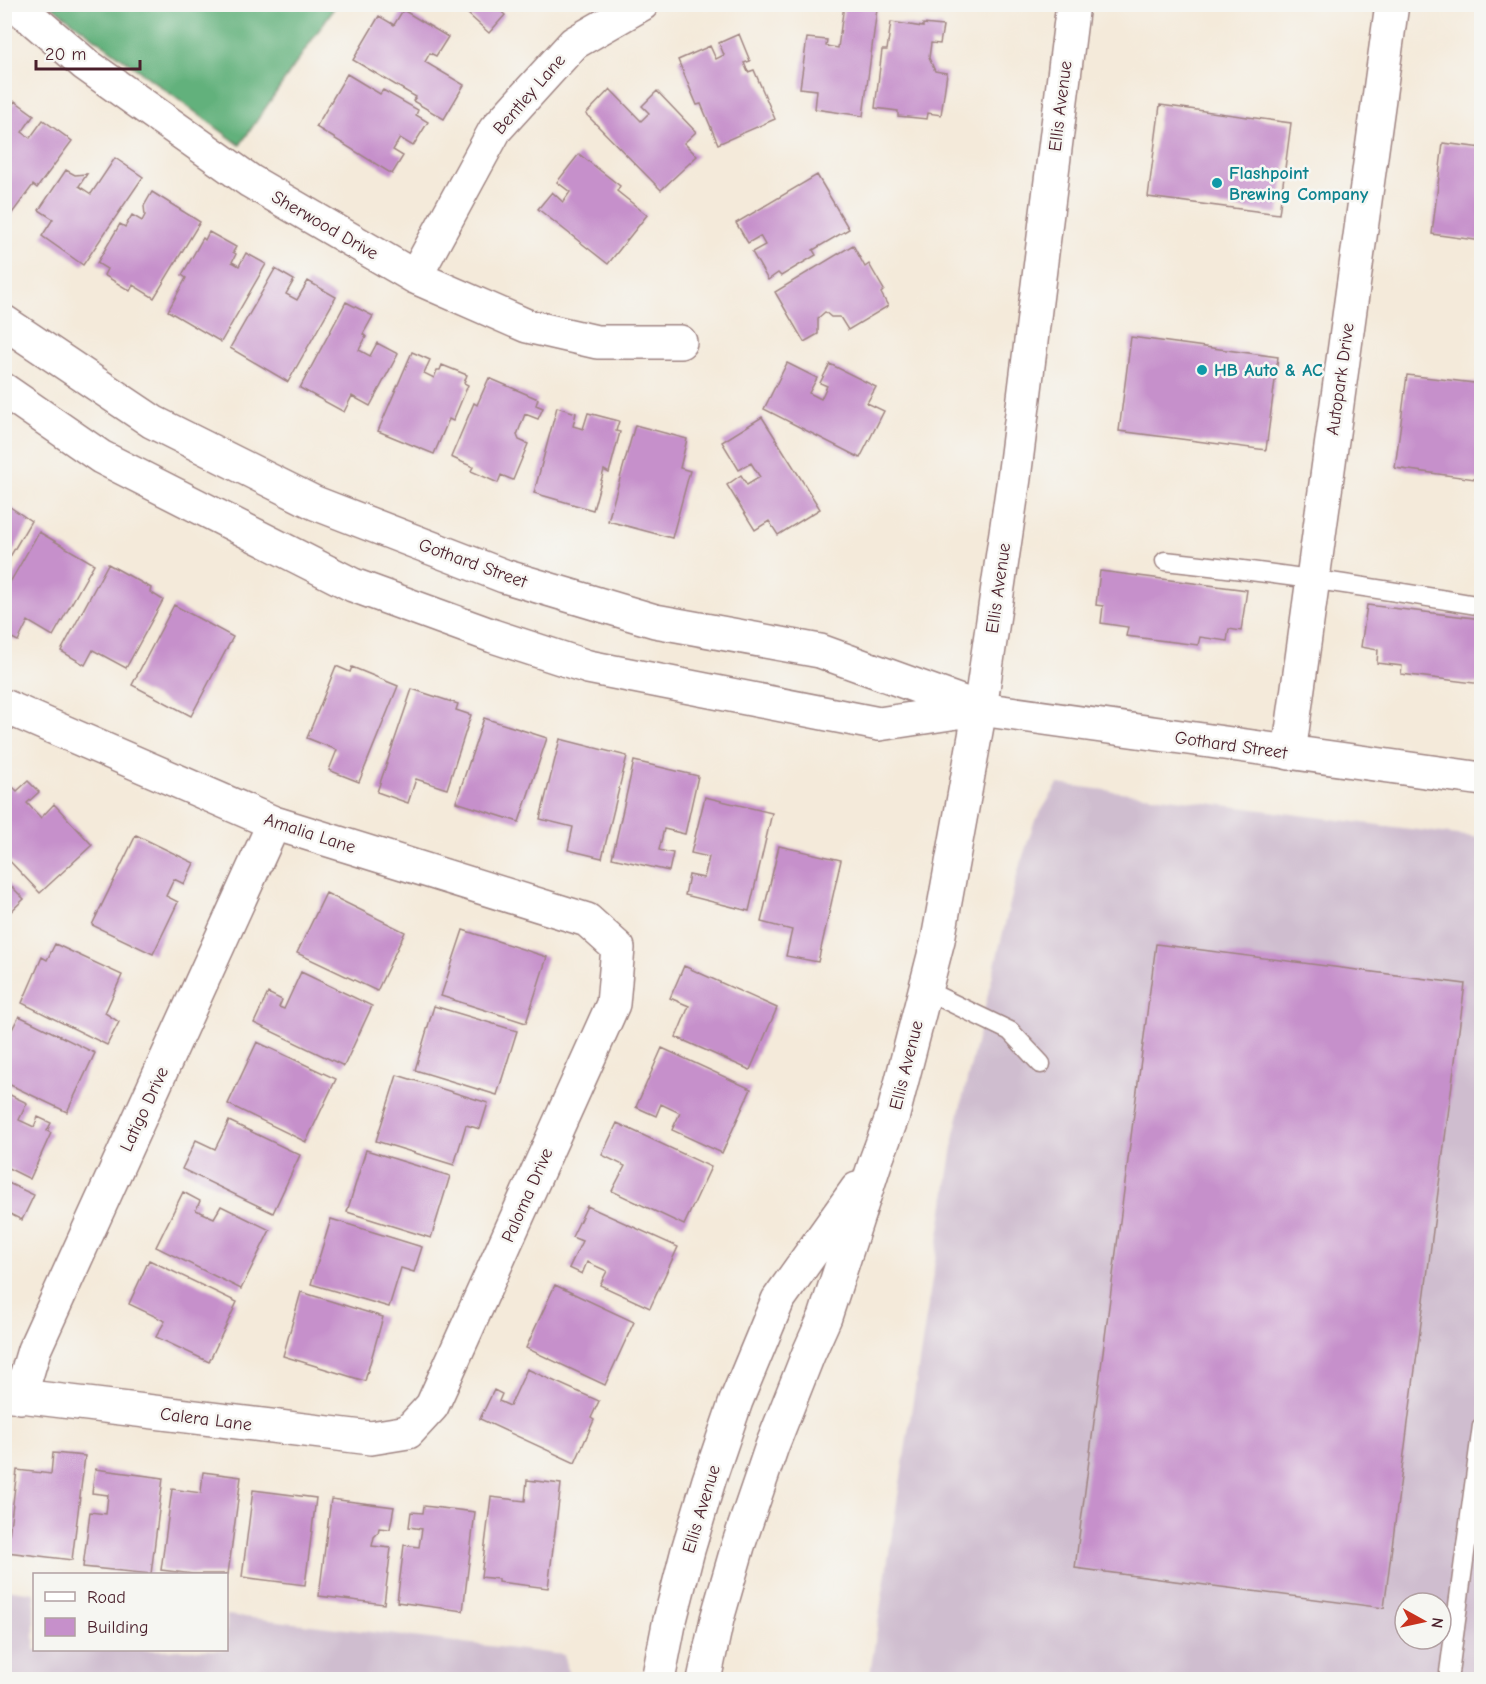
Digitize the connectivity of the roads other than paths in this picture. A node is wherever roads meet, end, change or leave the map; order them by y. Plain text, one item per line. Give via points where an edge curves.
1 (15, 4) edge
2 (642, 4) edge
3 (1073, 4) edge
4 (1392, 4) edge
5 (414, 277) junction
6 (4, 322) edge
7 (680, 342) dead end
8 (4, 390) edge
9 (1165, 561) dead end
10 (1313, 579) junction
11 (1482, 606) edge
12 (4, 706) edge
13 (980, 709) junction
14 (1289, 753) junction
15 (1482, 779) edge
16 (274, 823) junction
17 (618, 948) joint
18 (925, 990) junction
19 (1041, 1064) dead end
20 (875, 1163) junction
21 (12, 1396) edge
22 (1482, 1426) edge
23 (408, 1431) joint
24 (658, 1680) edge
25 (704, 1680) edge
26 (1448, 1680) edge

1 - 5 street, Sherwood Drive via 85,64 250,181
2 - 5 street, Bentley Lane via 574,43 495,130
3 - 13 street, Ellis Avenue via 1014,478
4 - 10 street, Autopark Drive
5 - 7 street, Sherwood Drive via 527,326 597,342
6 - 13 street, Gothard Street via 153,422 315,503 504,576 655,621 820,651
8 - 13 street, Gothard Street via 100,457 353,585 493,636 588,667 879,724
9 - 10 lane
10 - 11 lane
10 - 14 street, Autopark Drive
12 - 16 street, Amalia Lane
13 - 14 street, Gothard Street
13 - 18 street, Ellis Avenue via 938,940
14 - 15 street, Gothard Street
16 - 17 street, Amalia Lane via 587,920
16 - 21 street, Latigo Drive
17 - 23 street, Paloma Drive via 613,1004 432,1406
18 - 19 lane via 1010,1031
18 - 20 street, Ellis Avenue via 893,1115
20 - 24 street, Ellis Avenue via 774,1308 709,1480 669,1624
20 - 25 street, Ellis Avenue via 825,1317 772,1446 738,1546
21 - 23 street, Calera Lane via 371,1438
22 - 26 lane

